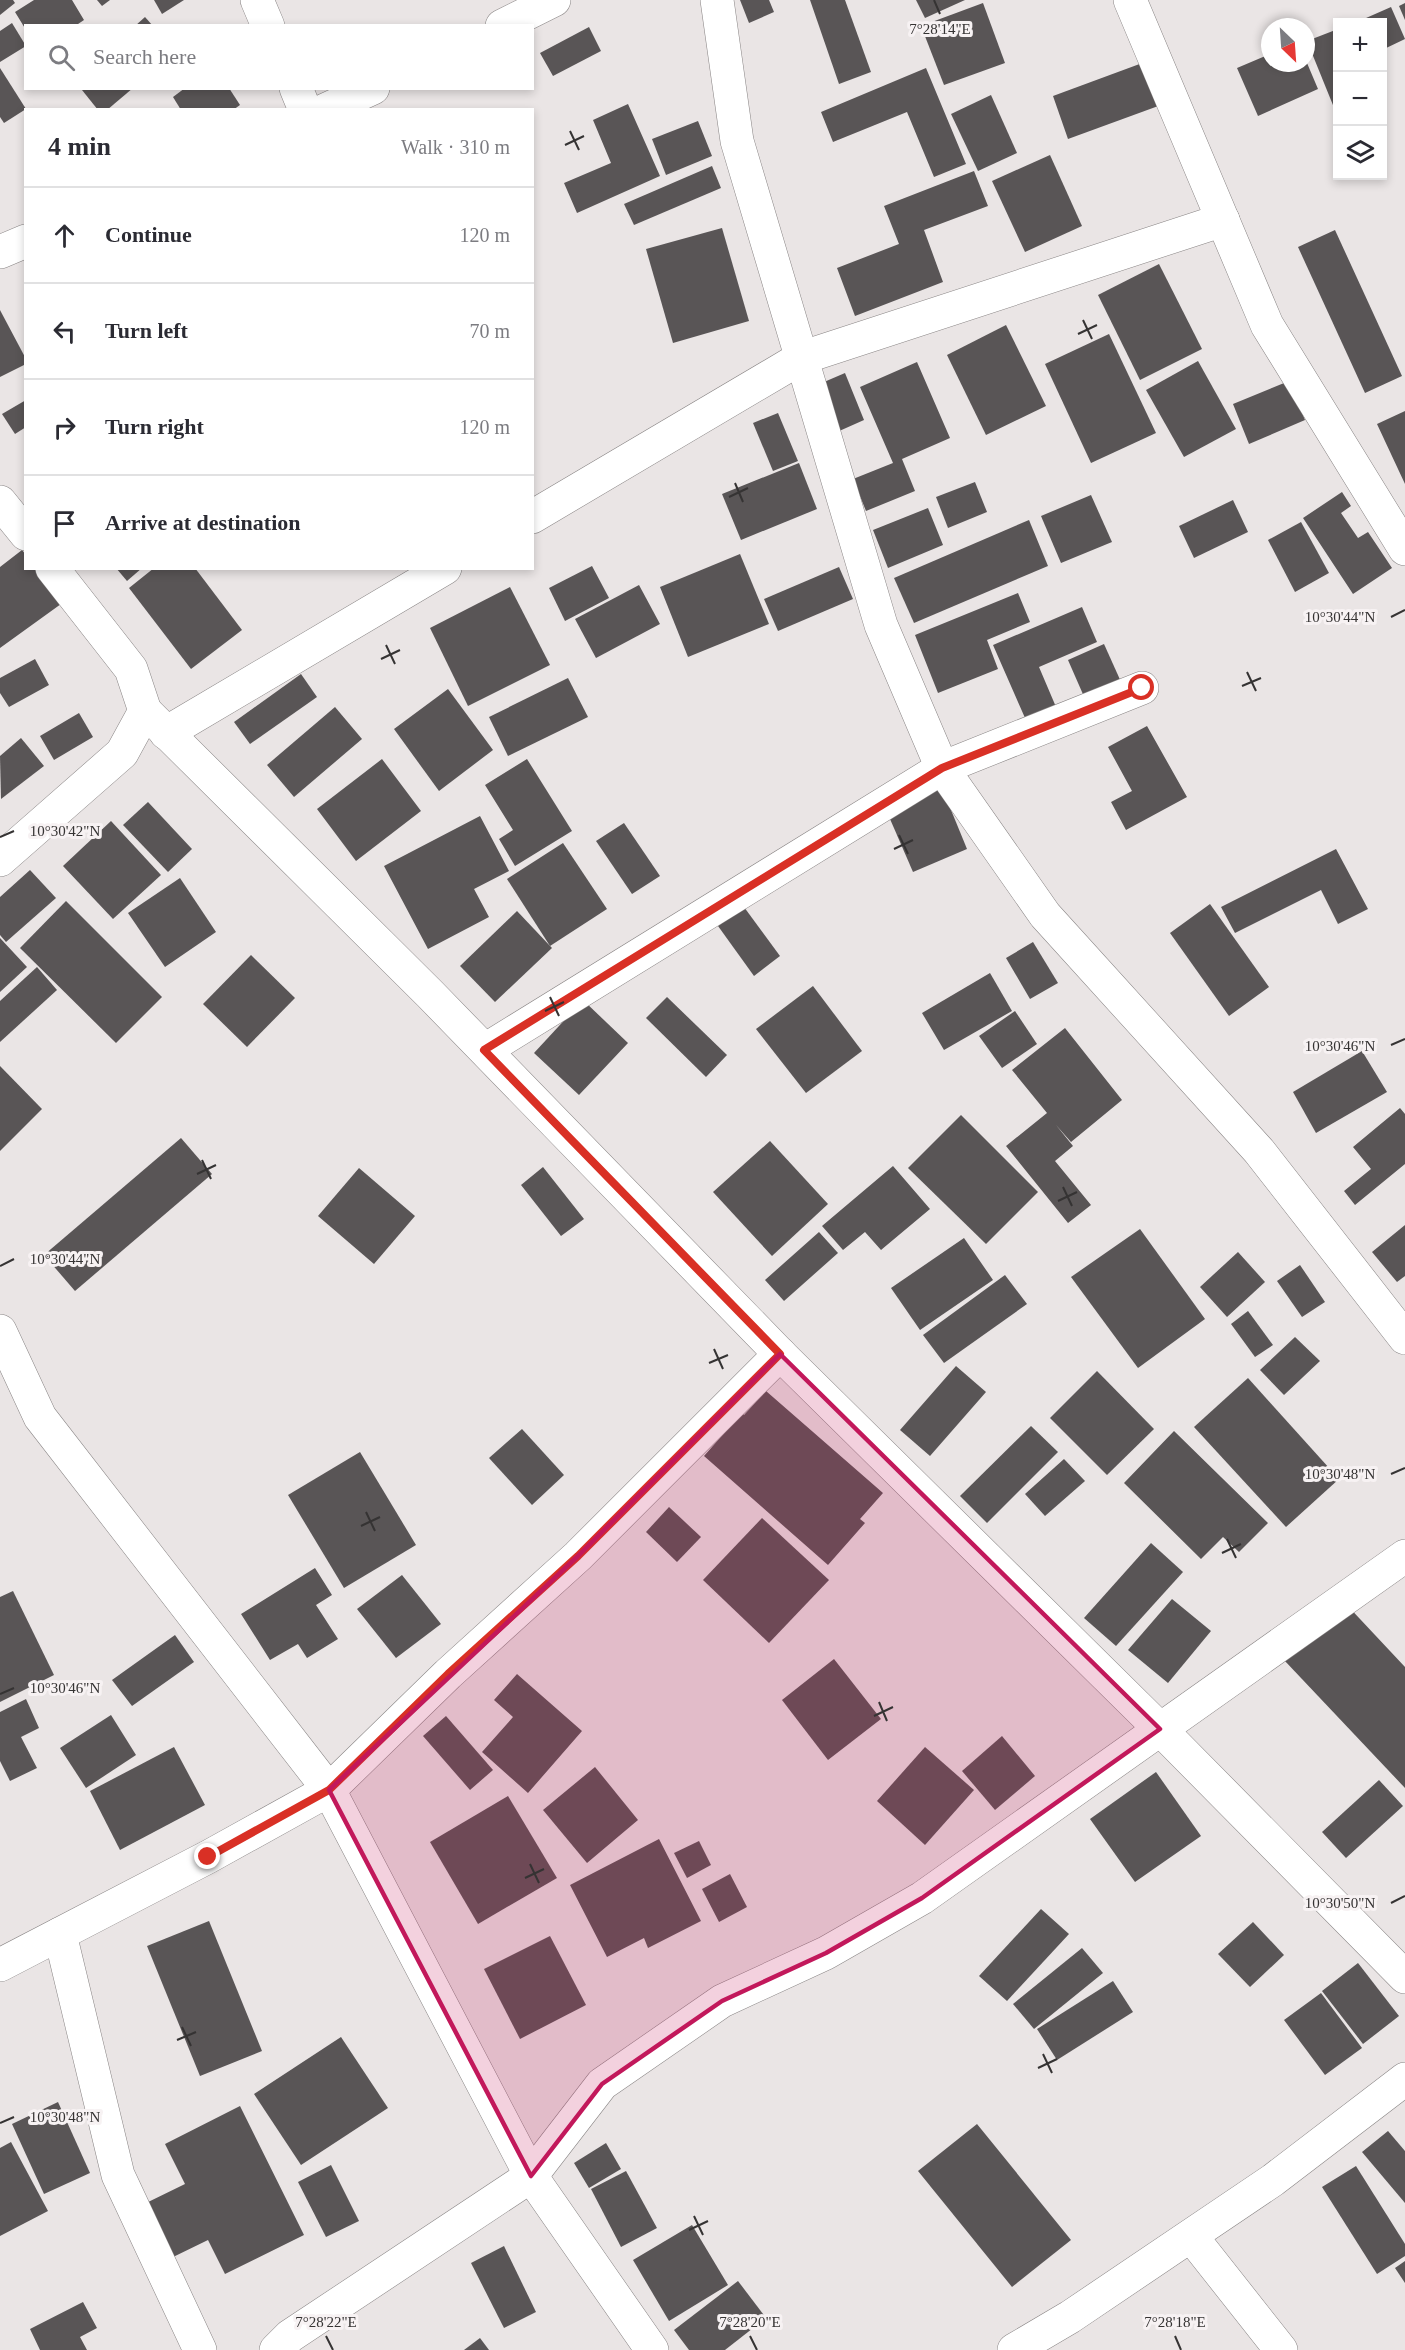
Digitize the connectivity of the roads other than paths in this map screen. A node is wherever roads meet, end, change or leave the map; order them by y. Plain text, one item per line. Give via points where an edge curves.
1 (257, 0) edge
2 (554, 0) edge
3 (717, 0) edge
4 (1130, 0) edge
5 (267, 24) edge
6 (506, 24) edge
7 (297, 90) edge
8 (369, 90) edge
9 (304, 108) edge
10 (329, 108) edge
11 (1223, 220) junction
12 (24, 242) edge
13 (0, 252) edge
14 (801, 358) junction
15 (534, 516) edge
16 (1405, 549) edge
17 (54, 570) edge
18 (441, 570) edge
19 (1142, 688) dead end
20 (156, 722) junction
21 (942, 768) junction
22 (0, 860) edge
23 (484, 1050) junction
24 (0, 1331) edge
25 (1405, 1338) edge
26 (780, 1354) junction
27 (1405, 1556) edge
28 (1160, 1729) junction
29 (329, 1790) junction
30 (60, 1934) junction
31 (0, 1965) edge
32 (1405, 1977) edge
33 (1405, 2079) edge
34 (531, 2176) junction
35 (1191, 2236) junction
36 (200, 2350) edge
37 (276, 2350) edge
38 (652, 2350) edge
39 (1014, 2350) edge
40 (1281, 2350) edge

1 - 5 street
2 - 6 street
3 - 14 street via 737,141
4 - 11 street
7 - 9 street
8 - 10 street
11 - 14 street
11 - 16 street via 1267,325
12 - 13 street
14 - 15 street
14 - 21 street via 881,625
17 - 20 street via 131,669
18 - 20 street
19 - 21 street
20 - 22 street
20 - 23 street
21 - 23 street
21 - 25 street via 1044,915 1259,1150
23 - 26 street
24 - 29 street via 40,1417
26 - 28 street
26 - 29 street via 578,1556 448,1674
27 - 28 street
28 - 32 street
28 - 34 street via 922,1898 826,1953 722,2001 602,2084
29 - 30 street
29 - 34 street
30 - 31 street
30 - 36 street via 118,2175
33 - 35 street via 1273,2180
34 - 37 street via 290,2336
34 - 38 street
35 - 39 street
35 - 40 street

